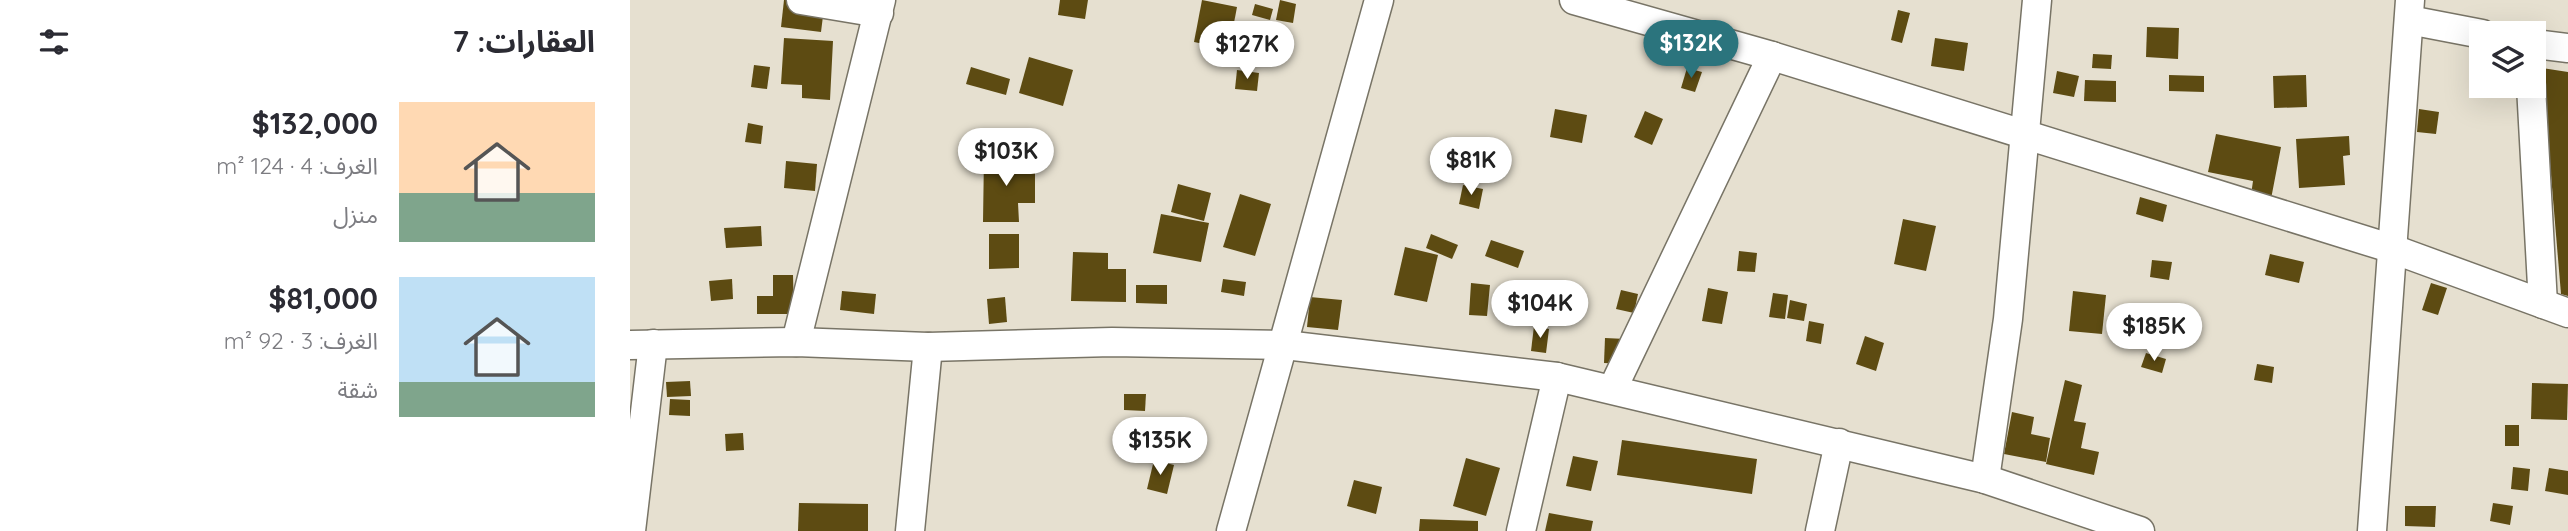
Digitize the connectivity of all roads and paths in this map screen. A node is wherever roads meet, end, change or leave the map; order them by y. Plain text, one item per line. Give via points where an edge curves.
1 (801, 0) edge
2 (1379, 0) edge
3 (1576, 0) edge
4 (2037, 0) edge
5 (880, 6) edge
6 (2410, 10) edge
7 (2469, 30) edge
8 (2546, 45) edge
9 (2568, 48) edge
10 (1772, 56) junction
11 (2532, 98) edge
12 (2026, 136) junction
13 (2390, 248) junction
14 (2556, 308) edge
15 (796, 342) junction
16 (641, 345) edge
17 (1285, 345) junction
18 (928, 347) junction
19 (1557, 377) junction
20 (1613, 388) junction
21 (1839, 443) junction
22 (1985, 479) junction
23 (2063, 519) edge
24 (631, 531) edge
25 (910, 531) edge
26 (1231, 531) edge
27 (1521, 531) edge
28 (1820, 531) edge
29 (2140, 531) edge
30 (2372, 531) edge

1 - 5 street
2 - 17 street
3 - 10 street
4 - 12 street
5 - 15 street
6 - 7 street
6 - 13 street
8 - 9 street
10 - 12 street
10 - 20 street
11 - 14 street
12 - 13 street
12 - 22 street via 2008,320
13 - 14 street
13 - 30 street
15 - 16 street
15 - 18 street
16 - 24 street
17 - 18 street via 1112,342
17 - 19 street
17 - 26 street
18 - 25 street
19 - 20 street
19 - 27 street
20 - 21 street
21 - 22 street
21 - 28 street
22 - 23 street
23 - 29 street

